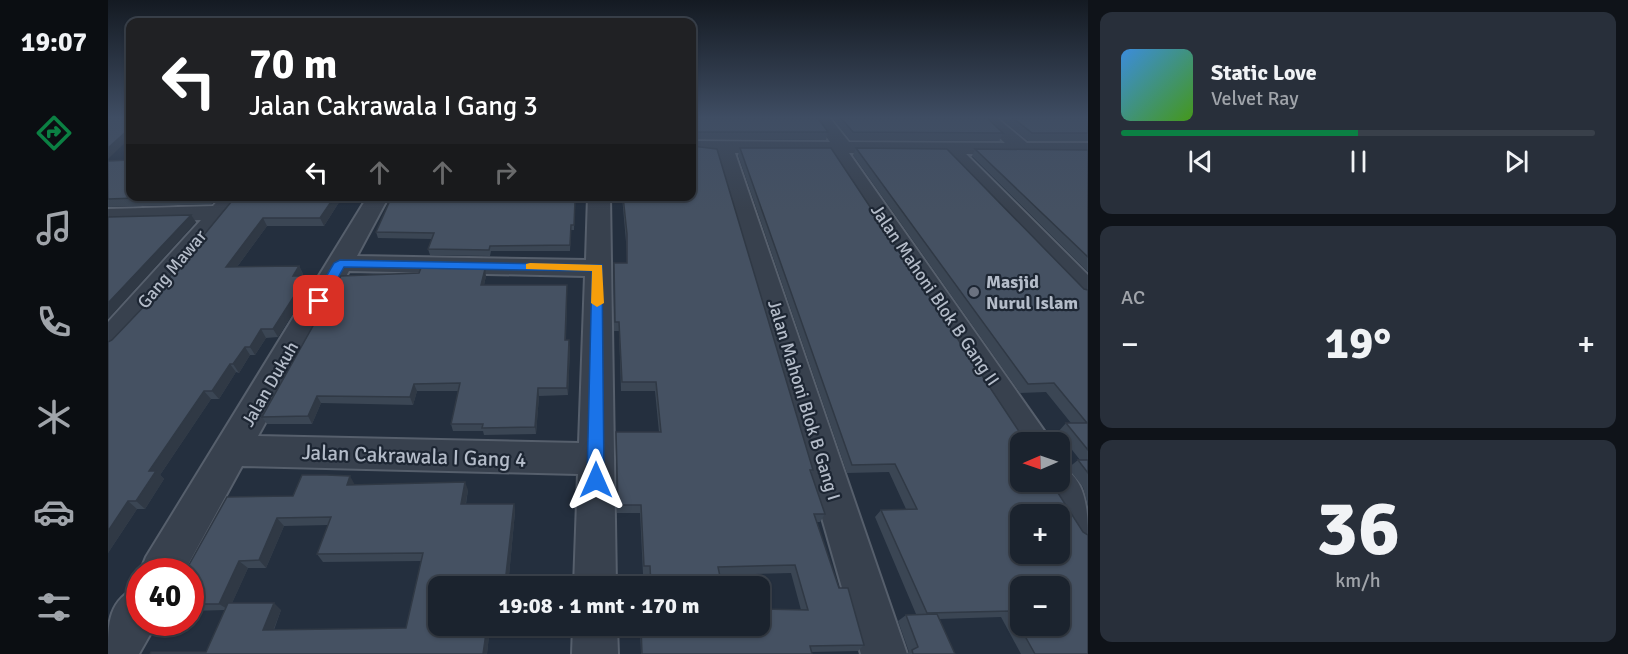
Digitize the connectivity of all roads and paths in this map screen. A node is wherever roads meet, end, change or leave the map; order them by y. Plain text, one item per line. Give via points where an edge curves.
1 (840, 148) edge
2 (710, 149) edge
3 (949, 149) edge
4 (1044, 149) edge
5 (1064, 149) junction
6 (1088, 149) edge
7 (1088, 167) edge
8 (376, 201) edge
9 (599, 201) edge
10 (227, 205) edge
11 (108, 216) edge
12 (340, 263) junction
13 (598, 268) junction
14 (1088, 290) edge
15 (108, 340) edge
16 (1026, 432) edge
17 (232, 451) junction
18 (596, 459) junction
19 (1066, 492) edge
20 (1088, 525) edge
21 (169, 558) edge
22 (595, 576) edge
23 (126, 632) edge
24 (595, 636) edge
25 (113, 654) edge
26 (595, 654) edge
27 (884, 654) edge

1 - 16 street, Jalan Mahoni Blok B Gang II
2 - 27 street, Jalan Mahoni Blok B Gang I via 727,155
3 - 14 street
4 - 5 street
5 - 6 street
5 - 7 street
8 - 12 street, Jalan Dukuh
9 - 13 street
10 - 11 street
10 - 15 street, Gang Mawar
12 - 13 street
12 - 17 street, Jalan Dukuh
13 - 18 street
17 - 18 street, Jalan Cakrawala I Gang 4
17 - 21 street, Jalan Dukuh
18 - 22 street
19 - 20 street
23 - 25 street
24 - 26 street

